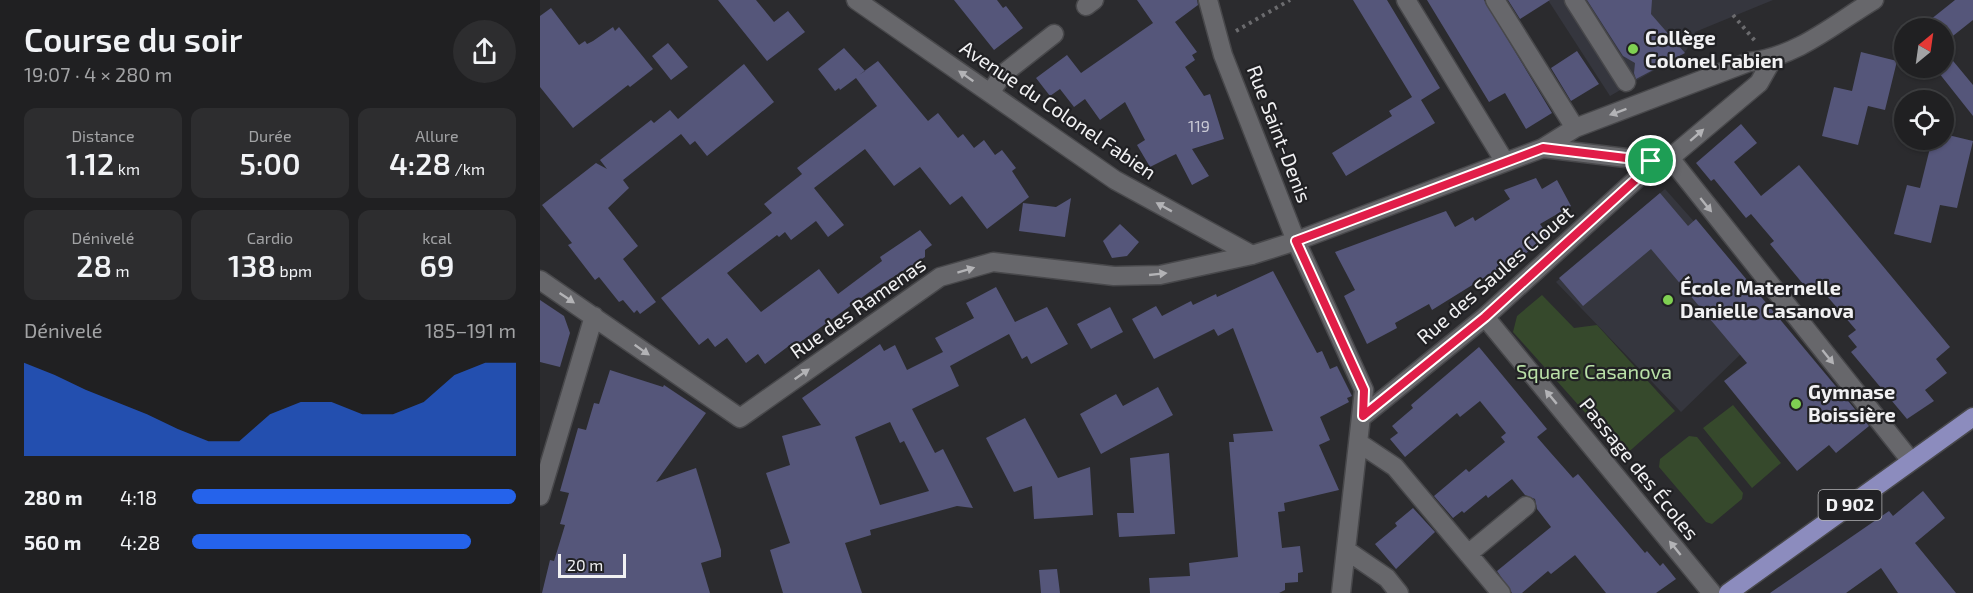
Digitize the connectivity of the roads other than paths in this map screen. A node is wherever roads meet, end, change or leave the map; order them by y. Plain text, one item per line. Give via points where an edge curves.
1 (856, 0) edge
2 (1208, 0) edge
3 (1406, 0) edge
4 (1495, 0) edge
5 (1574, 0) edge
6 (1863, 0) edge
7 (1874, 0) edge
8 (1848, 16) junction
9 (1054, 34) dead end
10 (1772, 60) junction
11 (1749, 63) junction
12 (1626, 82) dead end
13 (1759, 83) junction
14 (990, 93) junction
15 (1575, 128) junction
16 (1543, 148) junction
17 (1670, 159) junction
18 (1651, 161) junction
19 (1505, 162) junction
20 (1296, 241) junction
21 (1252, 255) junction
22 (540, 280) edge
23 (594, 316) junction
24 (1485, 317) junction
25 (1363, 416) junction
26 (1973, 417) edge
27 (1359, 444) junction
28 (1911, 461) junction
29 (540, 495) edge
30 (1526, 506) dead end
31 (1346, 550) junction
32 (1468, 554) junction
33 (1341, 593) edge
34 (1399, 593) edge
35 (1501, 593) edge
36 (1712, 593) edge
37 (1728, 593) edge

14 -> 1 street, Avenue du Colonel Fabien
2 - 20 street, Rue Saint-Denis
3 - 19 street
4 - 15 street
5 - 12 street
6 - 8 street
7 - 8 street
8 - 10 street via 1814,40
9 - 14 street via 1003,74
10 - 11 street
10 - 13 street
11 - 13 street via 1759,71
11 -> 15 street
17 -> 13 street
21 -> 14 street, Avenue du Colonel Fabien via 1115,180
15 - 16 street
16 - 18 street
16 - 19 street
17 - 18 street
17 -> 28 street
18 - 24 street, Rue des Saules Clouet via 1642,174
19 - 20 street
20 - 21 street
20 - 25 street, Rue Saint-Denis via 1364,390
23 -> 21 street, Rue des Ramenas via 740,418 940,277 993,262 1114,276 1160,275
22 -> 23 street, Rue des Ramenas
23 - 29 street
24 - 25 street, Rue des Saules Clouet
36 -> 24 street, Passage des Écoles
25 - 27 street, Rue Saint-Denis
26 - 28 main road, D 902
27 - 31 street, Rue Saint-Denis
27 - 32 street via 1395,467
28 - 37 main road, D 902
30 - 32 street
31 - 33 street, Rue Saint-Denis
31 - 34 street via 1387,579
32 - 35 street

